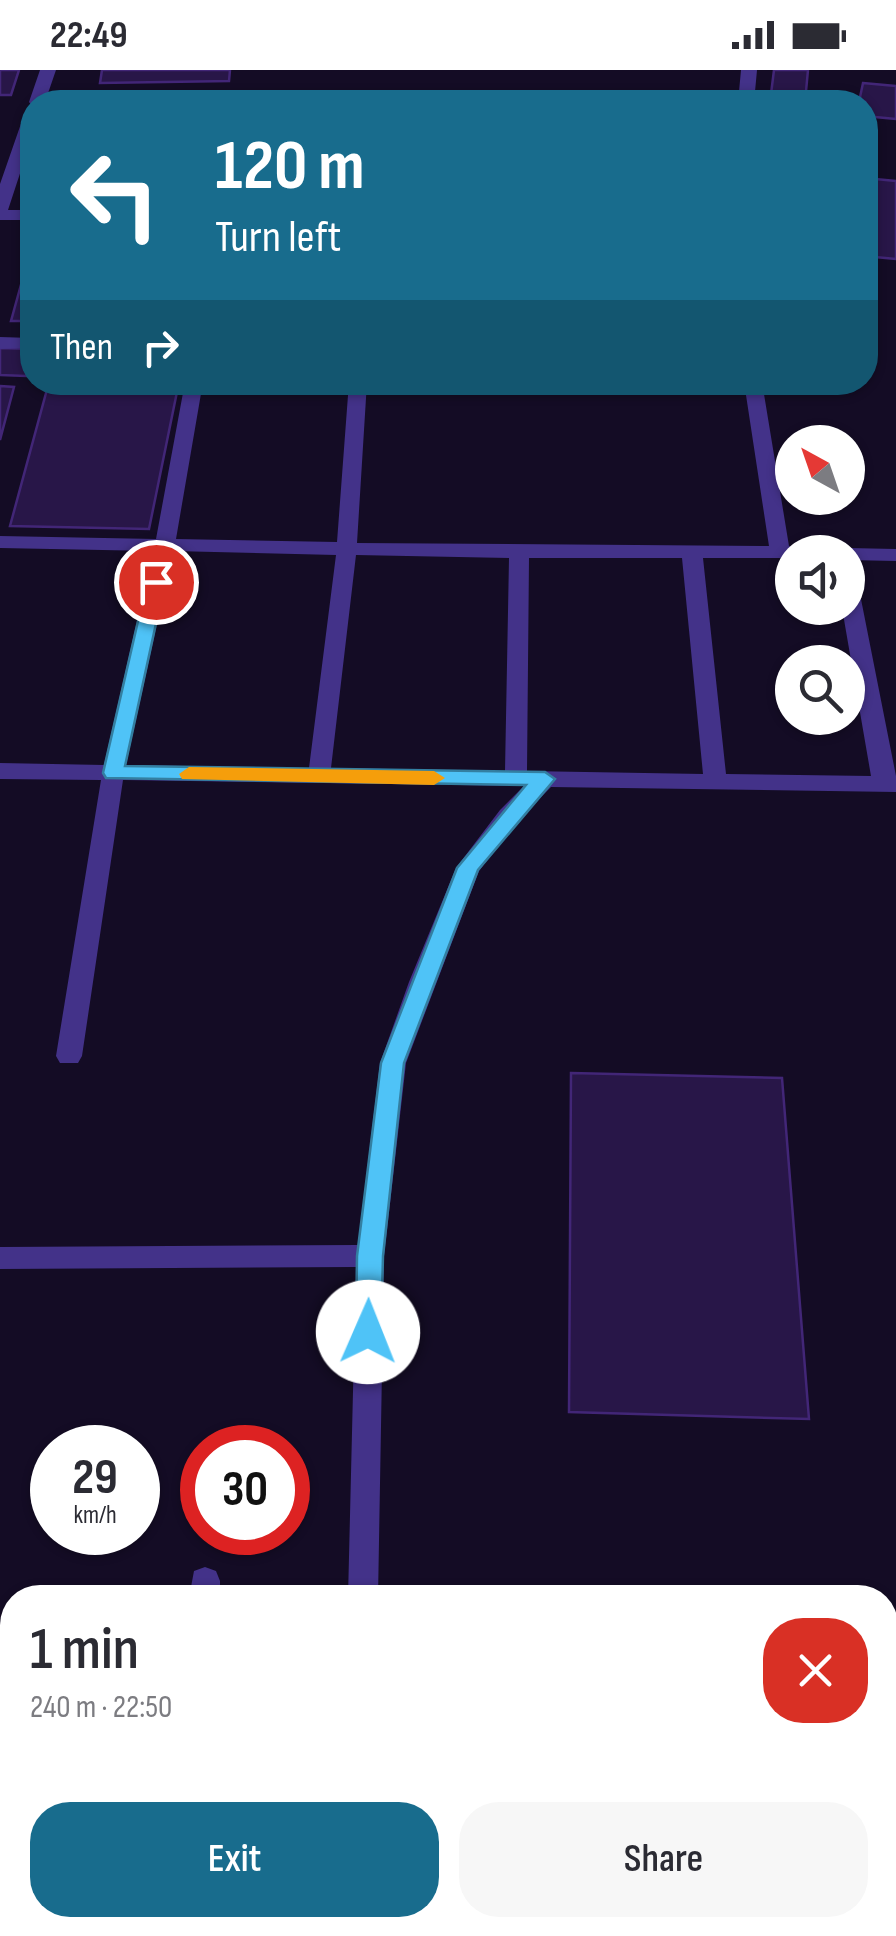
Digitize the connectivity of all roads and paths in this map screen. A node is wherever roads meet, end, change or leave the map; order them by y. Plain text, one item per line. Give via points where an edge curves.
1 (20, 151) edge
2 (0, 212) edge
3 (192, 395) edge
4 (357, 395) edge
5 (756, 395) edge
6 (784, 535) edge
7 (0, 542) edge
8 (164, 543) junction
9 (347, 547) junction
10 (519, 552) junction
11 (692, 552) junction
12 (775, 552) edge
13 (865, 554) edge
14 (896, 555) edge
15 (857, 625) edge
16 (0, 772) edge
17 (113, 773) junction
18 (320, 776) junction
19 (516, 779) junction
20 (545, 779) junction
21 (716, 782) junction
22 (890, 784) edge
23 (69, 1056) dead end
24 (370, 1256) junction
25 (0, 1258) edge
26 (363, 1585) edge

1 - 2 street
3 - 8 street
4 - 9 street
5 - 6 street
7 - 8 street
8 - 9 street
8 - 17 street
9 - 10 street
9 - 18 street
10 - 11 street
10 - 19 street
11 - 12 street
11 - 21 street
13 - 14 street
15 - 22 street
16 - 17 street
17 - 18 street
17 - 23 street
18 - 19 street
19 - 20 street
20 - 21 street
20 - 24 street via 468,868 421,982 393,1063
21 - 22 street
24 - 25 street
24 - 26 street

